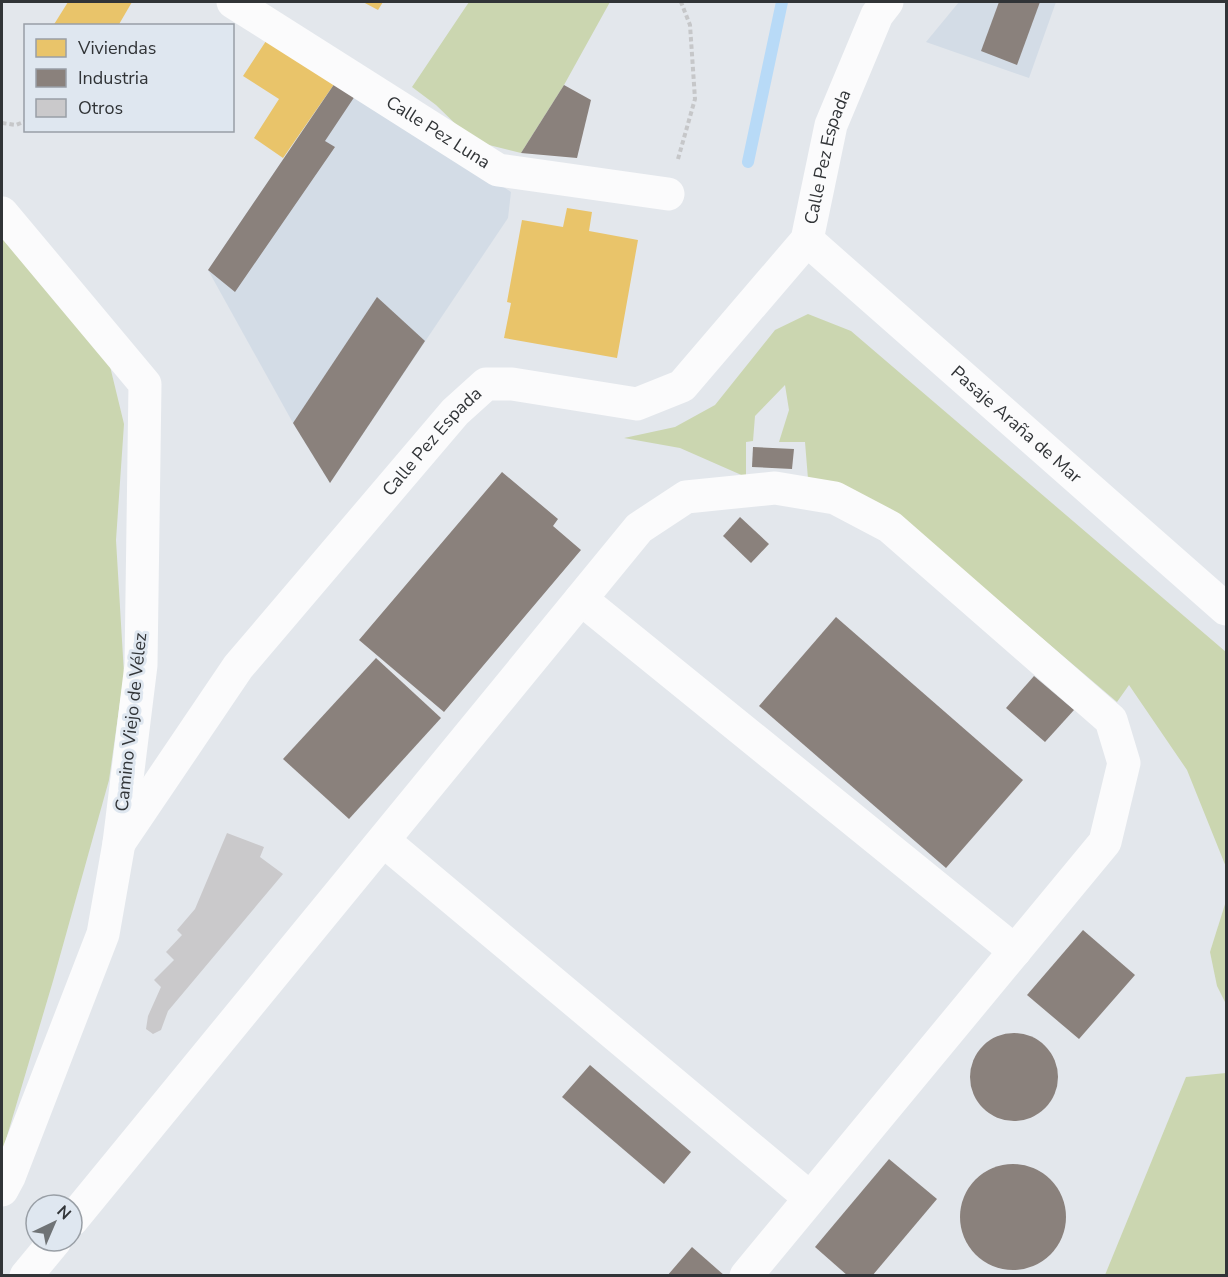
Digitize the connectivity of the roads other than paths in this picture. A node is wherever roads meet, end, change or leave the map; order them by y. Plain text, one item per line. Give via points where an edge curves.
1 (233, 2) edge
2 (887, 2) edge
3 (668, 194) road end
4 (2, 213) edge
5 (807, 240) junction
6 (581, 598) junction
7 (1227, 609) edge
8 (384, 841) junction
9 (119, 843) junction
10 (1015, 951) junction
11 (2, 1190) edge
12 (810, 1198) junction
13 (84, 1205) edge
14 (45, 1253) edge
15 (28, 1275) edge
16 (746, 1275) edge

1 - 3 street, Calle Pez Luna via 498,170
2 - 5 street, Calle Pez Espada via 877,15 831,125
4 - 9 street, Camino Viejo de Vélez via 145,384 141,665
5 - 7 street, Pasaje Araña de Mar
5 - 9 street, Calle Pez Espada via 682,386 637,404 512,384 486,384 455,412 238,667
6 - 8 street
6 - 10 street
6 - 10 street via 639,528 686,497 775,488 836,498 890,527 1111,720 1124,763 1105,842
8 - 12 street
8 - 13 street
9 - 11 street, Camino Viejo de Vélez via 103,934
10 - 12 street
12 - 16 street
14 - 15 street

